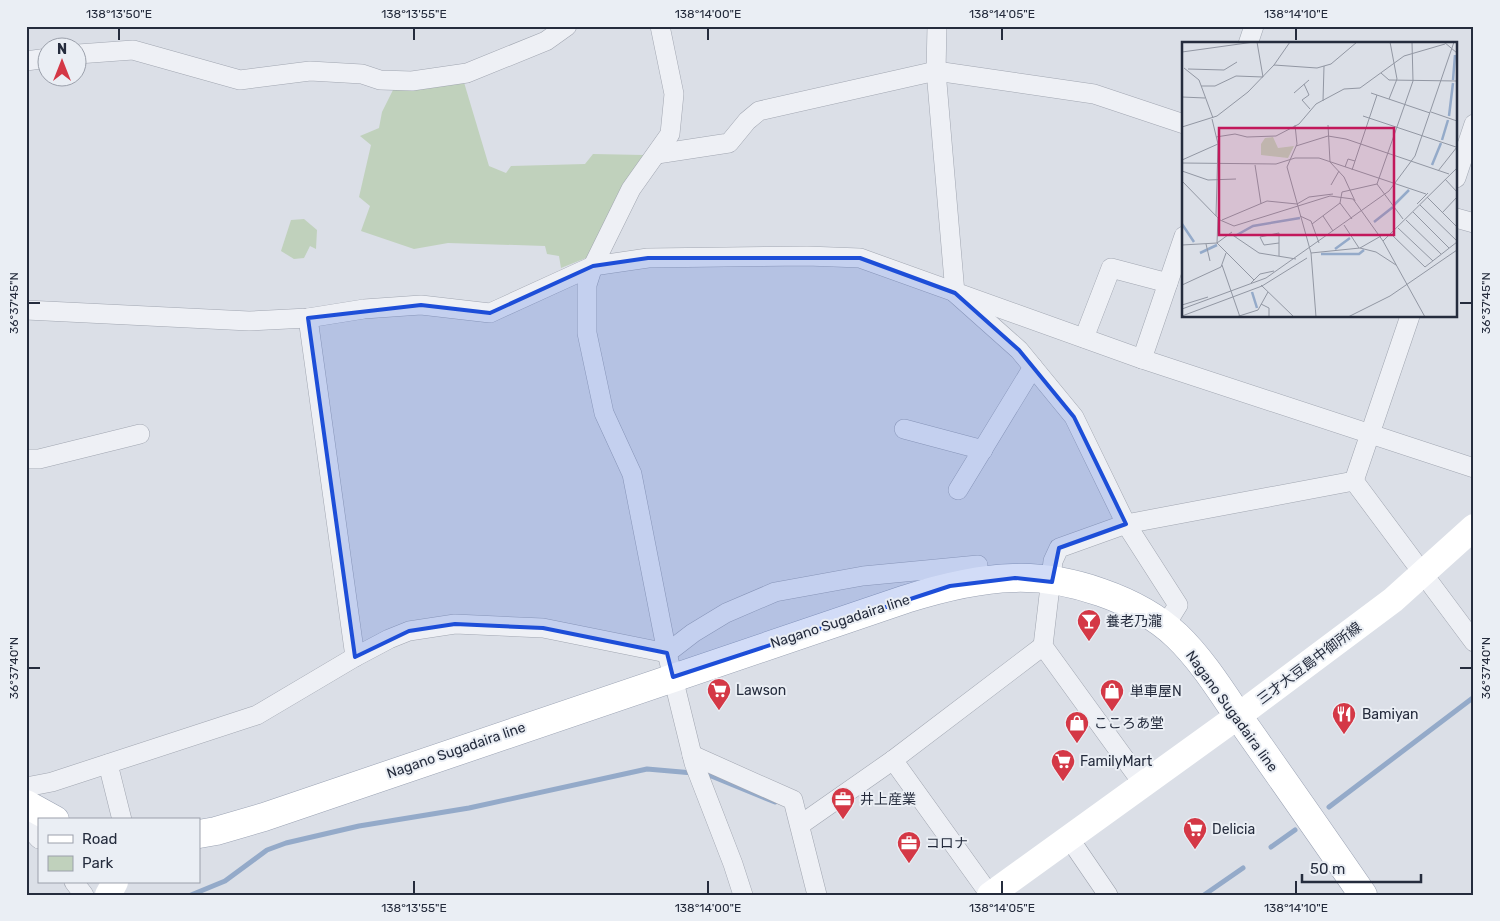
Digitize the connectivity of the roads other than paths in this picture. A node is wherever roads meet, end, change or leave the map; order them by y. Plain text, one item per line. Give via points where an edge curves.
1 (567, 26) edge
2 (660, 26) edge
3 (937, 26) edge
4 (1254, 26) edge
5 (1249, 42) edge
6 (88, 53) edge
7 (936, 71) junction
8 (1182, 123) edge
9 (1474, 124) edge
10 (657, 154) junction
11 (1458, 172) edge
12 (1458, 219) edge
13 (1474, 223) edge
14 (1182, 242) edge
15 (593, 266) junction
16 (1168, 283) junction
17 (955, 293) junction
18 (26, 310) edge
19 (308, 318) junction
20 (1409, 318) edge
21 (1084, 338) junction
22 (1142, 359) junction
23 (1033, 367) junction
24 (904, 429) dead end
25 (140, 434) dead end
26 (1370, 434) junction
27 (983, 450) junction
28 (26, 459) edge
29 (1474, 468) edge
30 (1354, 481) junction
31 (958, 490) dead end
32 (1126, 524) junction
33 (1474, 528) edge
34 (978, 566) dead end
35 (1423, 572) junction
36 (1052, 582) junction
37 (1165, 626) junction
38 (1474, 642) edge
39 (1043, 646) junction
40 (355, 657) junction
41 (670, 665) junction
42 (1238, 716) junction
43 (893, 760) junction
44 (108, 764) junction
45 (695, 766) junction
46 (1144, 784) junction
47 (26, 787) edge
48 (26, 804) edge
49 (51, 818) edge
50 (122, 818) edge
51 (26, 824) edge
52 (800, 825) junction
53 (200, 834) edge
54 (1069, 838) junction
55 (38, 839) edge
56 (76, 884) edge
57 (115, 884) edge
58 (84, 895) edge
59 (108, 895) edge
60 (743, 895) edge
61 (817, 895) edge
62 (990, 895) edge
63 (1108, 895) edge
64 (1363, 895) edge

1 - 6 street via 546,40 467,73 412,81 310,71 240,80 134,50
2 - 10 street via 674,94 670,134
3 - 7 street
4 - 5 street
7 - 8 street via 1094,94
7 - 10 street via 759,111 730,143
7 - 17 street
9 - 11 street
10 - 15 street via 631,189
12 - 13 street
14 - 16 street
15 - 17 street via 648,258 860,258
15 - 19 street via 490,313 421,305 364,309
15 - 41 street via 587,285 586,312 594,373 604,413 632,474
16 - 21 street via 1112,268
16 - 22 street
17 - 21 street
17 - 23 street via 1020,350
18 - 19 street via 248,321
19 - 40 street
20 - 26 street
21 - 22 street
22 - 26 street
23 - 27 street
23 - 32 street via 1074,418
24 - 27 street
25 - 28 street via 39,459
26 - 29 street
26 - 30 street
27 - 31 street
30 - 32 street
30 - 35 street
32 - 36 street via 1059,548 1053,561
32 - 37 street via 1178,605
33 - 35 main road, 三才大豆島中御所線
34 - 41 street via 863,576 775,592 726,613 693,633
35 - 38 street
35 - 42 main road, 三才大豆島中御所線 via 1393,600
36 - 37 main road, Nagano Sugadaira line via 1122,599
36 - 39 street
36 - 41 main road, Nagano Sugadaira line via 1015,578 950,586
37 - 42 main road, Nagano Sugadaira line via 1209,674
39 - 43 street
39 - 46 street
40 - 41 street via 409,632 455,624 543,628
40 - 44 street via 257,714
41 - 45 street
41 - 53 main road, Nagano Sugadaira line via 264,816
42 - 46 main road, 三才大豆島中御所線
42 - 64 main road, Nagano Sugadaira line
43 - 52 street
43 - 62 street
44 - 47 street
44 - 50 street
45 - 52 street via 793,800
45 - 60 street
46 - 54 main road, 三才大豆島中御所線
48 - 49 main road
51 - 55 street
52 - 61 street
54 - 62 main road, 三才大豆島中御所線
54 - 63 street
56 - 58 street
57 - 59 main road

